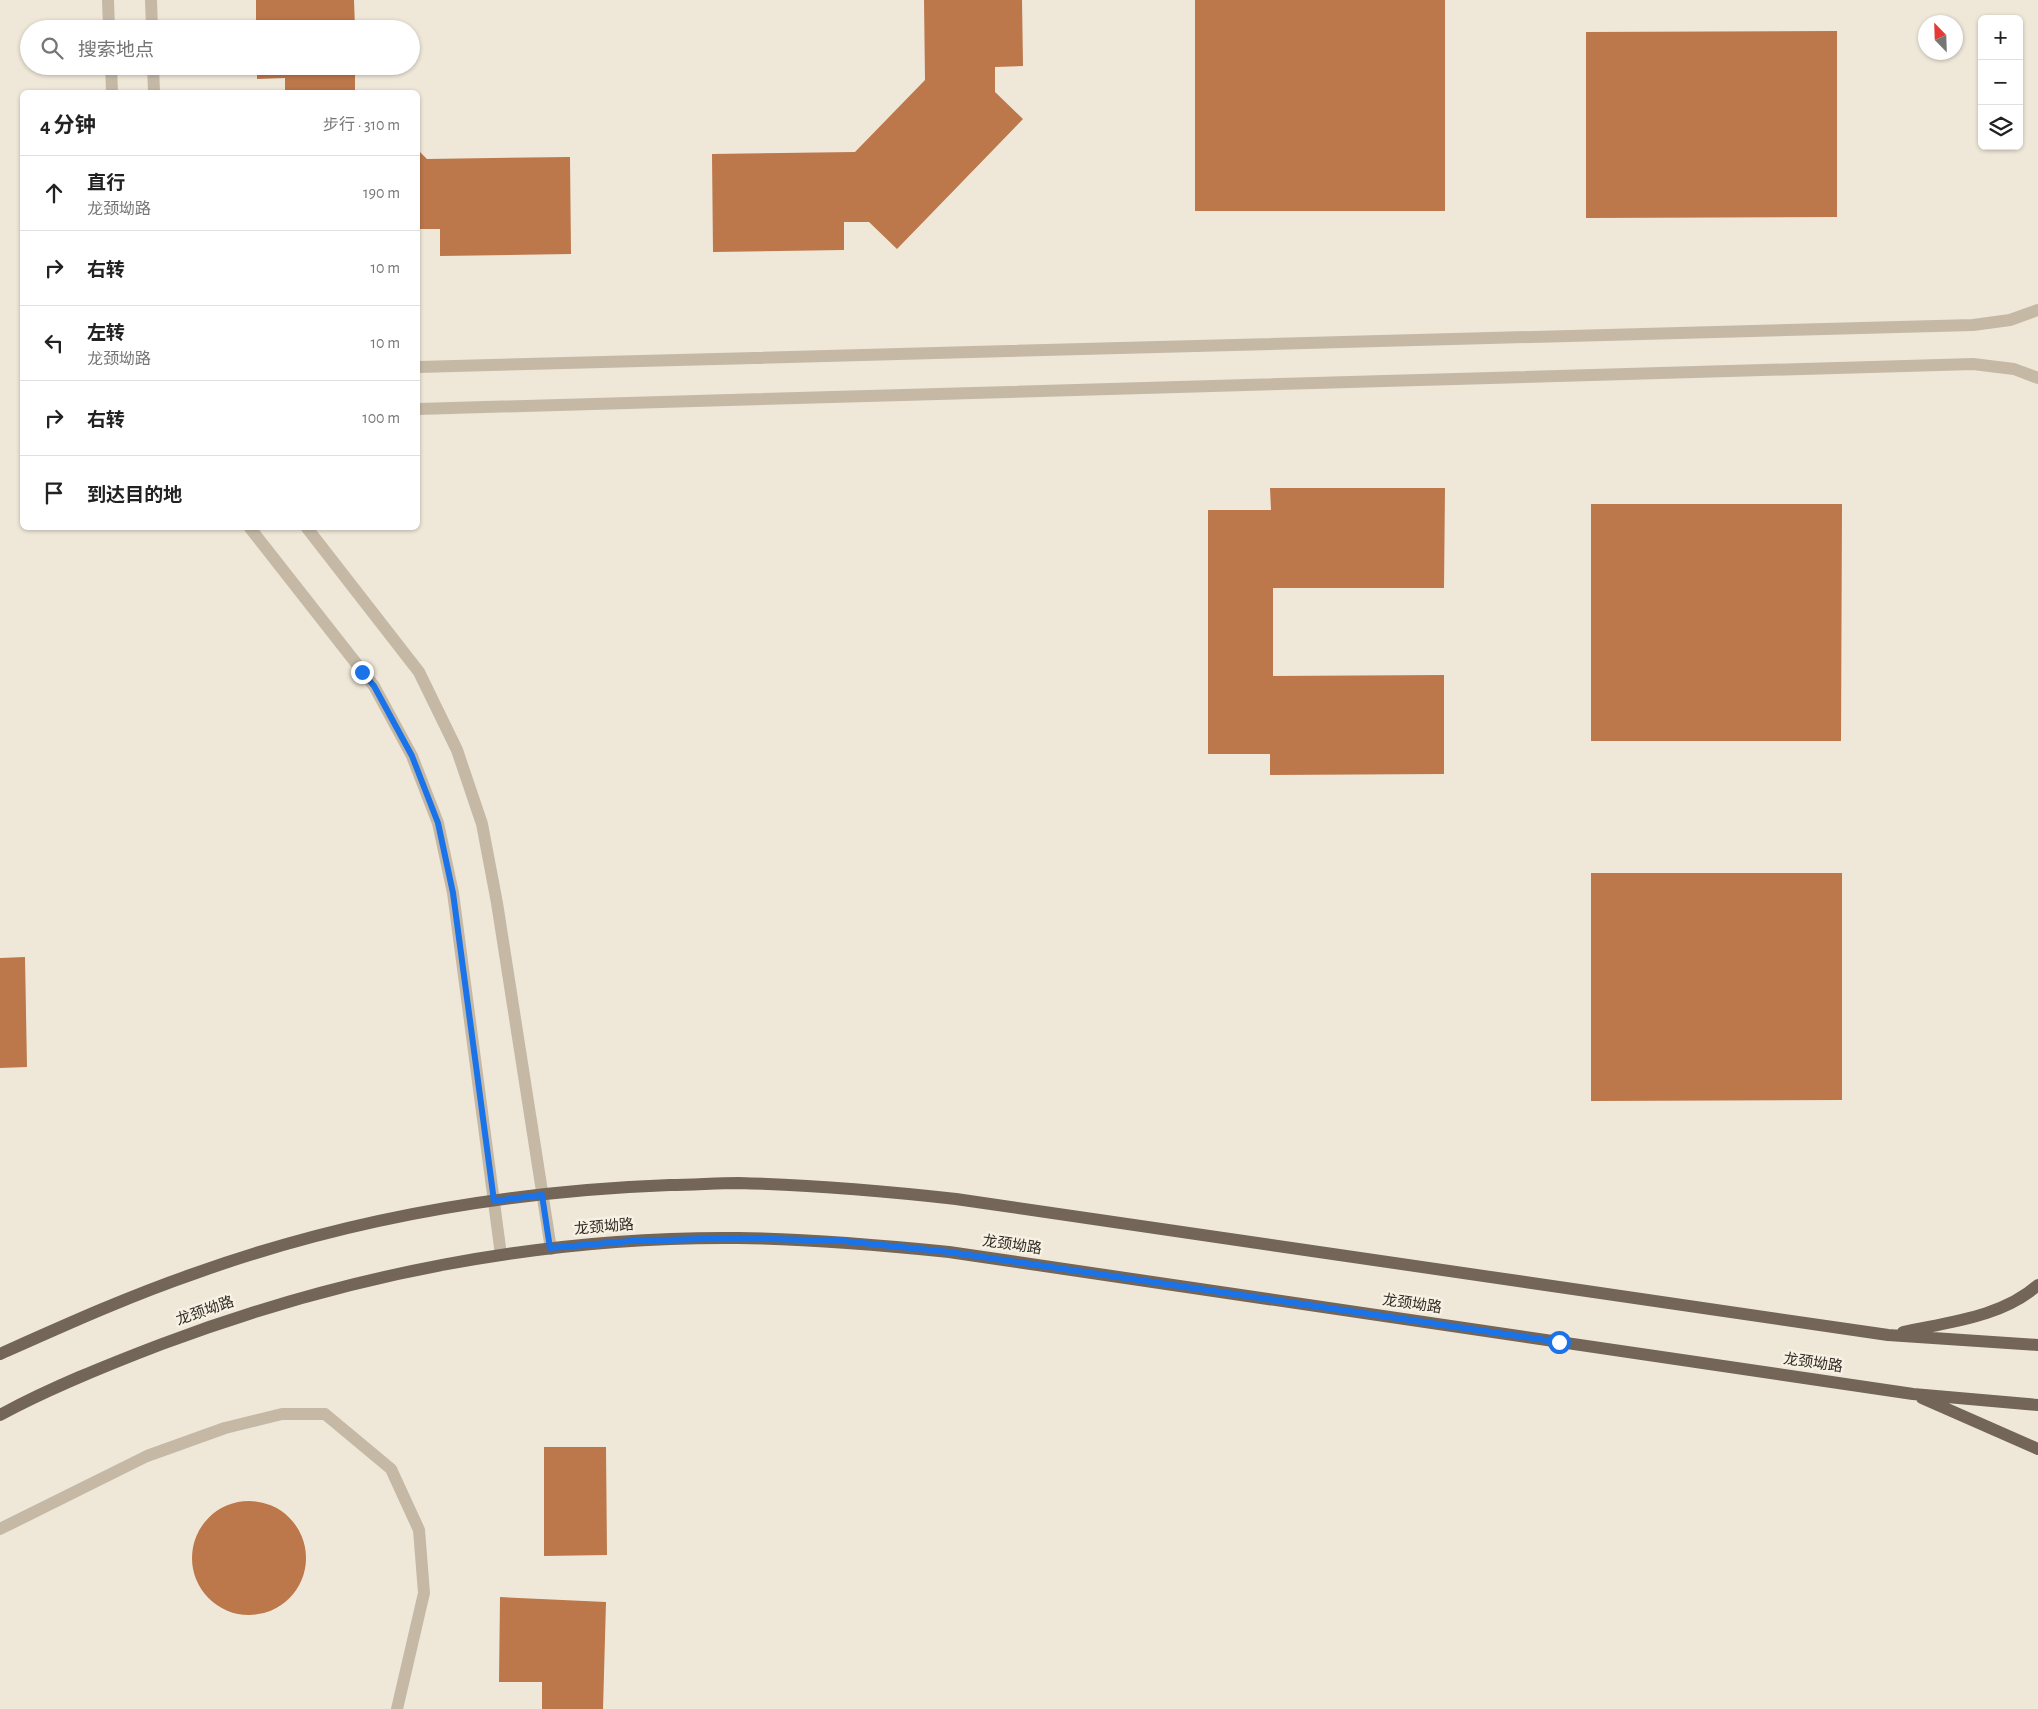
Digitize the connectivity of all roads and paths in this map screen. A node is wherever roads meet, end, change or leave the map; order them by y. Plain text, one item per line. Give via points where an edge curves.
1 (108, 0) edge
2 (151, 0) edge
3 (109, 20) edge
4 (152, 20) edge
5 (111, 75) edge
6 (153, 75) edge
7 (112, 90) edge
8 (154, 90) edge
9 (2038, 310) edge
10 (420, 367) edge
11 (2038, 378) edge
12 (420, 409) edge
13 (252, 530) edge
14 (308, 530) edge
15 (542, 1195) junction
16 (494, 1201) junction
17 (550, 1248) junction
18 (501, 1255) junction
19 (2038, 1285) edge
20 (1888, 1335) junction
21 (2038, 1345) edge
22 (0, 1354) edge
23 (1913, 1394) junction
24 (2038, 1405) edge
25 (0, 1415) edge
26 (2038, 1449) edge
27 (0, 1529) edge
28 (397, 1709) edge

1 - 3 street
2 - 4 street
5 - 7 street
6 - 8 street
9 - 10 street via 2010,320 1973,325
11 - 12 street via 2014,370 1973,364
13 - 16 street via 374,686 412,756 438,823 453,893
14 - 15 street via 419,672 457,750 482,824 496,895
15 - 16 main road
15 - 17 street
15 - 20 main road via 628,1187 737,1183 847,1187 956,1199
16 - 18 street
16 - 22 main road via 409,1215 303,1240 197,1272 94,1311
17 - 18 main road, 龙颈坳路
17 - 23 main road, 龙颈坳路 via 631,1241 737,1238 843,1241 949,1252
18 - 25 main road, 龙颈坳路 via 420,1268 316,1293 215,1324 116,1361
19 - 20 main road via 1992,1312
20 - 21 main road
23 - 24 main road, 龙颈坳路
23 - 26 main road
27 - 28 street via 147,1456 225,1428 282,1414 326,1414 392,1469 418,1530 424,1594

